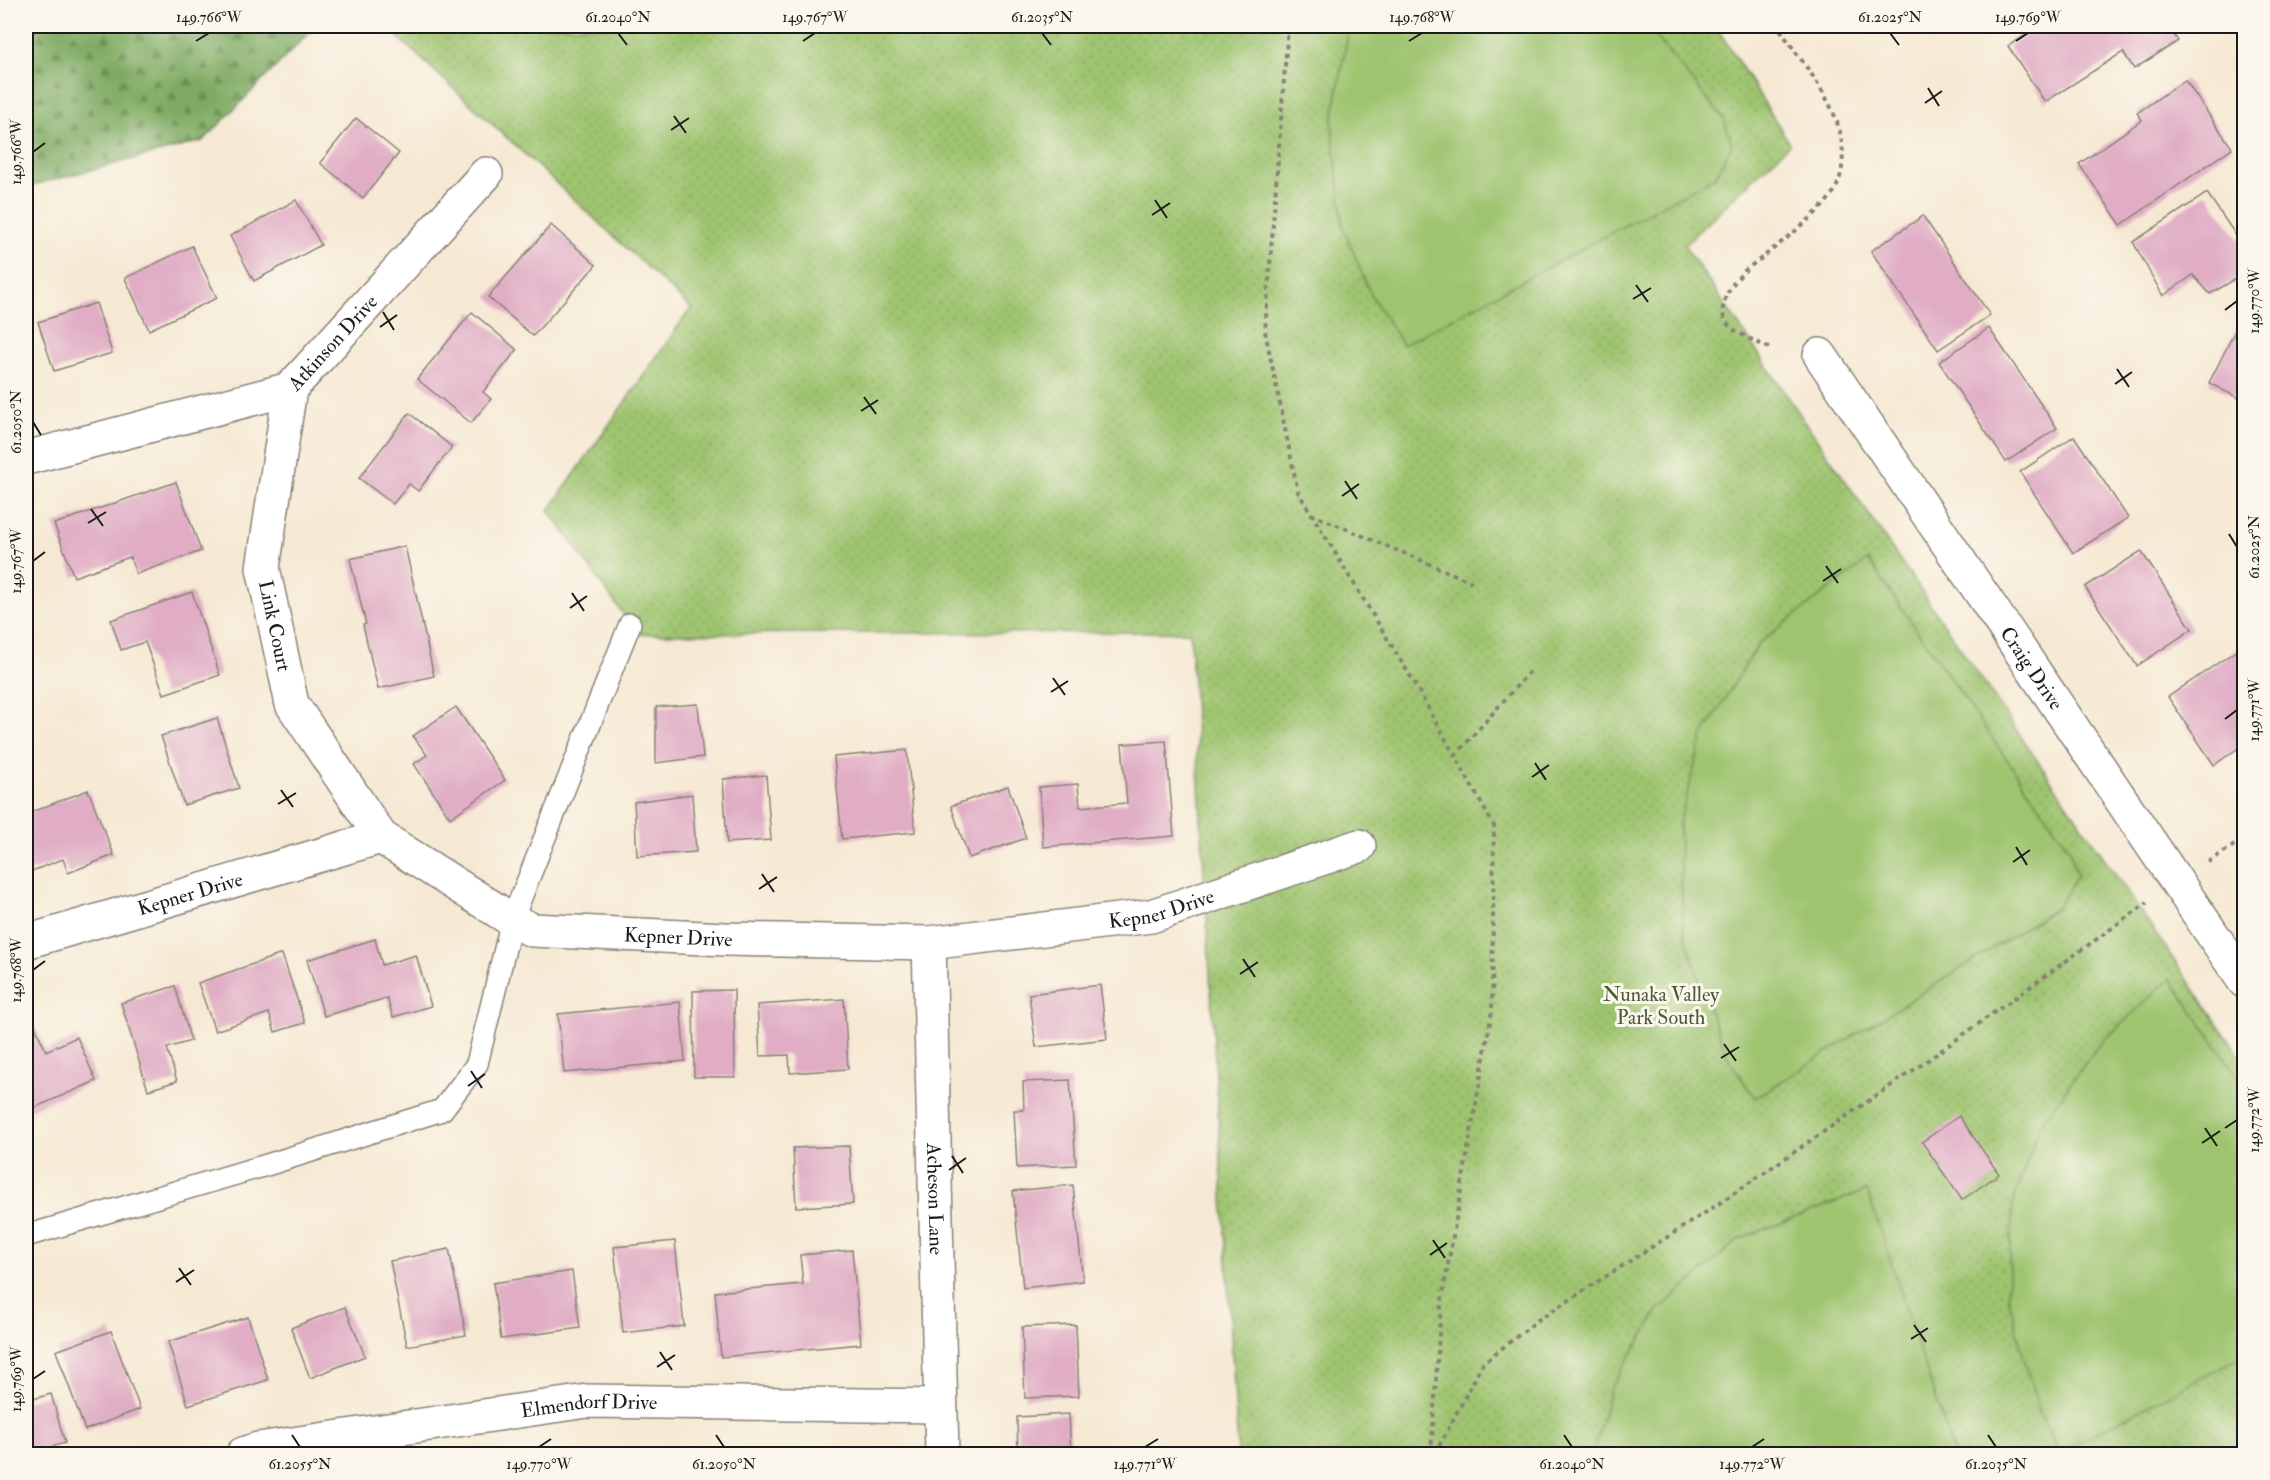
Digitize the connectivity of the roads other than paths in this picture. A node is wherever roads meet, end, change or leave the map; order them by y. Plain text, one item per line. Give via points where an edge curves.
1 (486, 174) dead end
2 (1820, 355) dead end
3 (290, 389) junction
4 (26, 458) edge
5 (630, 624) dead end
6 (381, 837) junction
7 (1359, 846) dead end
8 (512, 920) junction
9 (26, 942) edge
10 (929, 943) junction
11 (2244, 981) edge
12 (26, 1236) edge
13 (939, 1406) junction
14 (243, 1455) edge
15 (942, 1455) edge

1 - 3 street, Atkinson Drive
2 - 11 street, Craig Drive
3 - 4 street, Atkinson Drive
3 - 6 street, Link Court via 263,568 292,704
5 - 8 lane
6 - 8 street, Kepner Drive
6 - 9 street, Kepner Drive
7 - 10 street, Kepner Drive via 1151,916
8 - 10 street, Kepner Drive via 532,930
8 - 12 lane via 477,1064 442,1110
10 - 13 street, Acheson Lane
13 - 14 street, Elmendorf Drive via 587,1401 258,1449
13 - 15 street, Acheson Lane

